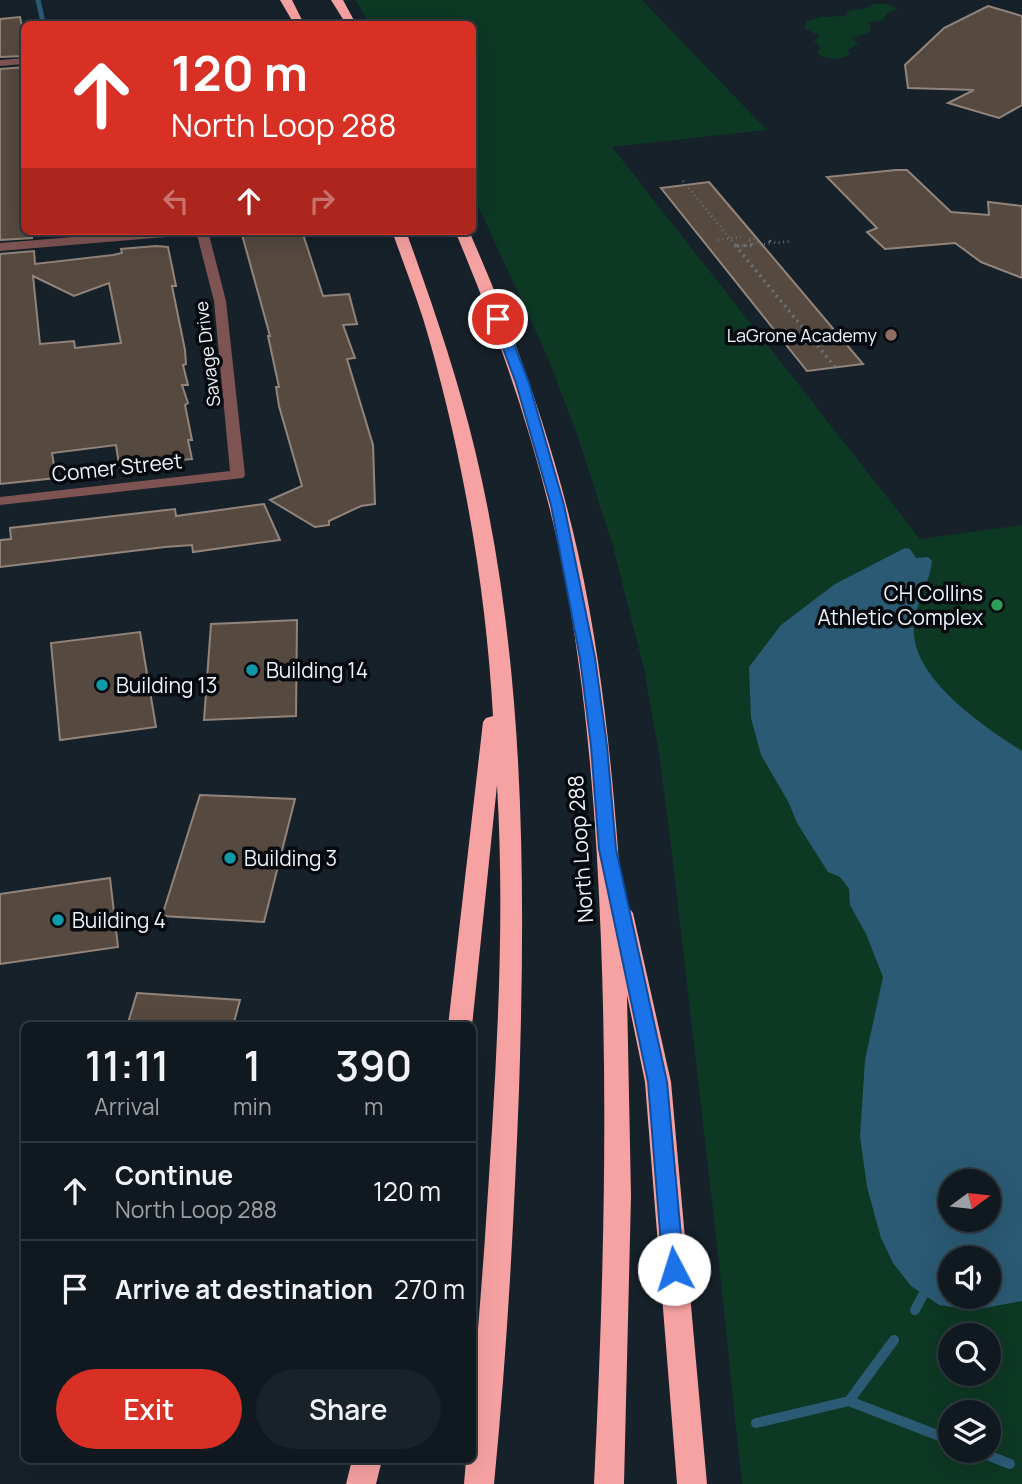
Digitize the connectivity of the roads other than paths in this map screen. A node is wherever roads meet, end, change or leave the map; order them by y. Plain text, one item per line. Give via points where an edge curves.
1 (286, 0) edge
2 (337, 0) edge
3 (297, 21) edge
4 (349, 21) edge
5 (21, 61) edge
6 (0, 63) edge
7 (142, 235) edge
8 (203, 235) edge
9 (401, 235) edge
10 (464, 235) edge
11 (0, 247) edge
12 (238, 475) joint
13 (0, 501) edge
14 (499, 664) junction
15 (607, 849) junction
16 (460, 1022) edge
17 (366, 1463) edge
18 (361, 1484) edge
19 (479, 1484) edge
20 (609, 1484) edge
21 (692, 1484) edge

1 - 3 highway
2 - 4 highway
5 - 6 street
7 - 11 street
8 - 12 street, Savage Drive via 220,301
9 - 14 highway via 436,327 468,452
10 - 15 highway, North Loop 288 via 523,383 557,505 587,658
12 - 13 street, Comer Street
14 - 16 highway
14 - 19 highway via 511,905 510,1032 498,1266
15 - 20 highway, North Loop 288 via 617,1015 618,1180
15 - 21 highway via 658,1082
17 - 18 highway

